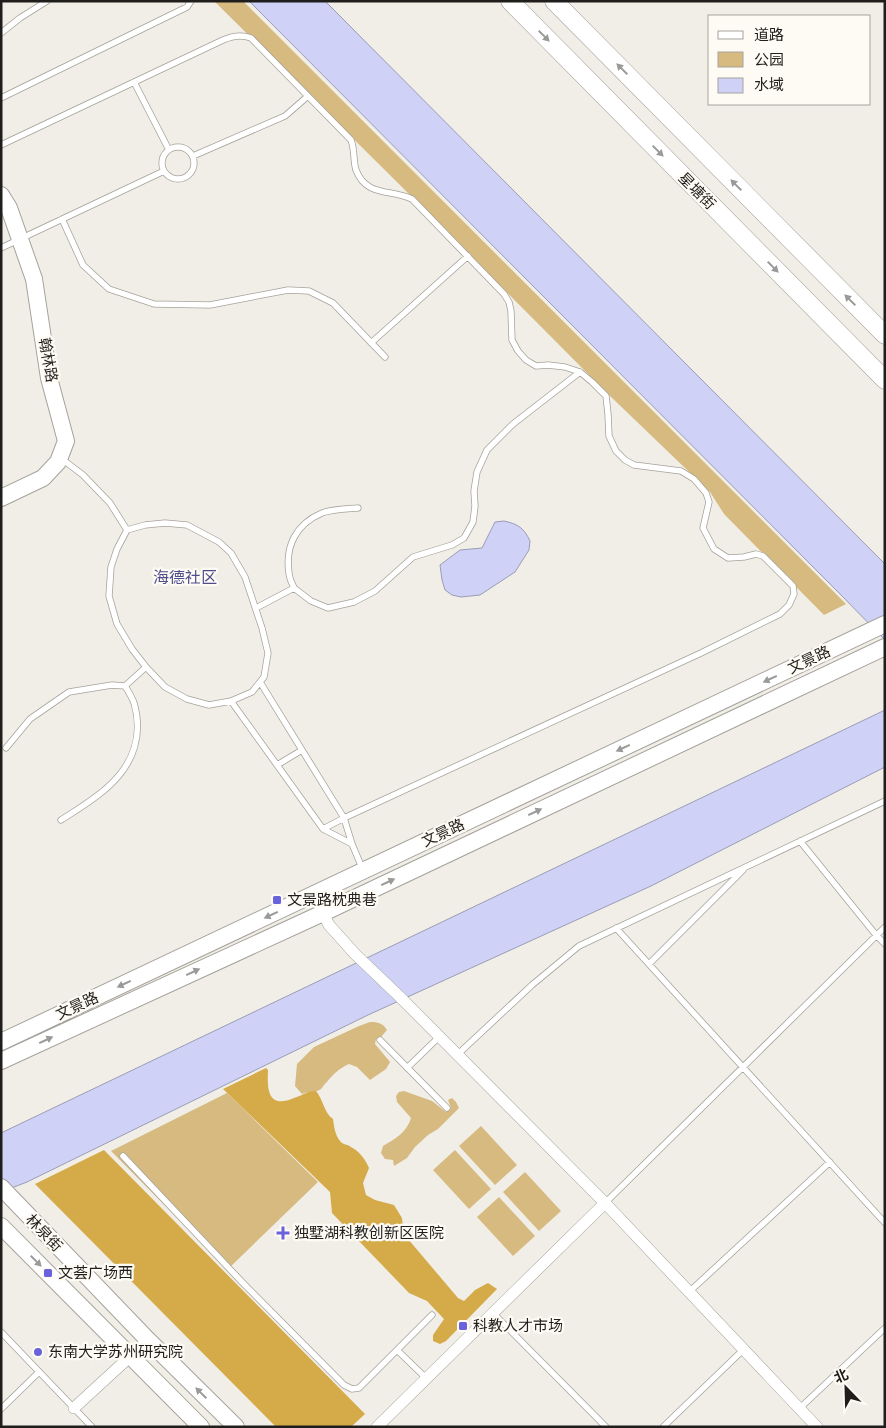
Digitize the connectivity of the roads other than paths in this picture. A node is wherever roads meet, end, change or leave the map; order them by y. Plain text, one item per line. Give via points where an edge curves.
1 (47, 1) edge
2 (191, 1) edge
3 (510, 1) edge
4 (554, 1) edge
5 (1, 33) edge
6 (134, 82) junction
7 (308, 96) junction
8 (1, 98) edge
9 (1, 145) edge
10 (169, 150) junction
11 (193, 156) junction
12 (164, 171) junction
13 (1, 195) edge
14 (62, 219) junction
15 (20, 239) junction
16 (1, 248) edge
17 (468, 256) junction
18 (885, 335) edge
19 (371, 343) junction
20 (385, 357) dead end
21 (580, 372) junction
22 (885, 380) edge
23 (60, 457) junction
24 (1, 498) edge
25 (358, 508) dead end
26 (127, 530) junction
27 (294, 588) junction
28 (256, 608) junction
29 (885, 624) edge
30 (878, 650) edge
31 (146, 668) junction
32 (260, 682) junction
33 (125, 686) junction
34 (231, 701) junction
35 (6, 748) dead end
36 (302, 750) junction
37 (277, 765) junction
38 (885, 800) edge
39 (344, 818) junction
40 (61, 820) dead end
41 (323, 829) junction
42 (800, 841) junction
43 (352, 844) junction
44 (746, 867) junction
45 (364, 870) junction
46 (323, 913) junction
47 (885, 927) edge
48 (616, 928) junction
49 (876, 935) junction
50 (885, 944) edge
51 (649, 964) junction
52 (439, 1037) junction
53 (380, 1040) dead end
54 (1, 1042) edge
55 (457, 1055) junction
56 (1, 1061) edge
57 (743, 1066) junction
58 (408, 1068) junction
59 (447, 1108) dead end
60 (123, 1156) dead end
61 (830, 1162) junction
62 (1, 1188) edge
63 (604, 1203) junction
64 (885, 1222) edge
65 (1, 1226) edge
66 (689, 1292) junction
67 (492, 1313) junction
68 (432, 1315) dead end
69 (885, 1328) edge
70 (1, 1332) edge
71 (148, 1340) junction
72 (744, 1349) junction
73 (397, 1350) junction
74 (131, 1357) junction
75 (39, 1372) junction
76 (426, 1378) junction
77 (74, 1408) junction
78 (800, 1408) junction
79 (1, 1409) edge
80 (383, 1425) edge
81 (92, 1427) edge
82 (201, 1427) edge
83 (236, 1427) edge
84 (606, 1427) edge
85 (663, 1427) edge
86 (817, 1427) edge

1 - 5 lane
2 - 8 lane via 187,6
3 -> 22 main road, 星塘街
18 -> 4 main road
6 - 7 lane via 232,36 245,35
6 - 9 lane
6 - 10 lane
7 - 11 lane via 285,116
7 - 17 lane via 351,140 355,168 367,186 412,199
10 - 11 lane via 182,148
10 - 12 lane via 162,160
11 - 12 lane via 194,169 186,177 176,180
12 - 14 lane
13 - 15 main road, 翰林路
14 - 15 lane
14 - 19 lane via 83,265 108,289 154,304 210,305 288,290 309,292 333,303
15 - 16 lane
15 - 23 main road, 翰林路 via 34,279 49,378 66,441
17 - 19 lane
17 - 21 lane via 509,302 512,340 526,360 536,366 565,367
19 - 20 lane
21 - 27 lane via 513,424 487,450 477,472 473,522 464,538 413,557 375,591 354,602 328,608 311,601
21 - 39 lane via 606,396 609,436 616,451 634,465 681,471 694,479 709,502 703,528 714,549 728,558 763,556 793,586 794,594 789,605 780,614 701,653
23 - 24 main road, 翰林路 via 43,478
23 - 26 lane via 110,503
25 - 27 lane via 324,512 307,521 295,534 289,552 289,574
26 - 28 lane via 165,523 187,525 219,542 231,553 245,577
26 - 31 lane via 111,567 109,596 117,624
27 - 28 lane
28 - 32 lane via 268,653 264,677
29 -> 45 main road, 文景路
46 -> 30 main road, 文景路
31 - 33 lane
31 - 34 lane via 165,687 187,699 209,706
32 - 34 lane via 252,692
32 - 36 lane
33 - 35 lane via 69,692 30,719
33 - 40 lane via 134,702 137,723 137,743 130,760 112,784
34 - 37 lane
36 - 37 lane
36 - 39 lane
37 - 41 lane
38 - 42 lane
39 - 41 lane
39 - 43 lane
41 - 43 lane
42 - 44 lane
42 - 49 lane
43 - 45 lane
44 - 48 lane
44 - 51 lane
45 -> 54 main road, 文景路
46 - 52 street via 329,926 355,954
56 -> 46 main road, 文景路
47 - 49 lane
48 - 51 lane
48 - 55 lane via 566,956
49 - 50 lane
49 - 57 lane
51 - 57 lane
52 - 55 street
52 - 58 lane
53 - 58 lane
55 - 63 street
57 - 61 lane
57 - 63 lane
58 - 59 lane
60 - 73 lane via 344,1385 358,1388
61 - 64 lane
61 - 66 lane
62 - 71 main road, 林泉街
63 - 66 street
63 - 67 street
65 -> 74 main road, 林泉街
66 - 72 street
67 - 76 street
67 - 84 lane
68 - 73 lane
69 - 78 lane
70 - 75 lane
71 - 74 street
83 -> 71 main road, 林泉街
72 - 78 street
72 - 85 lane
73 - 76 lane
74 - 77 street
74 - 82 main road, 林泉街
75 - 77 lane
75 - 79 lane
76 - 80 street
77 - 81 lane
78 - 86 street

